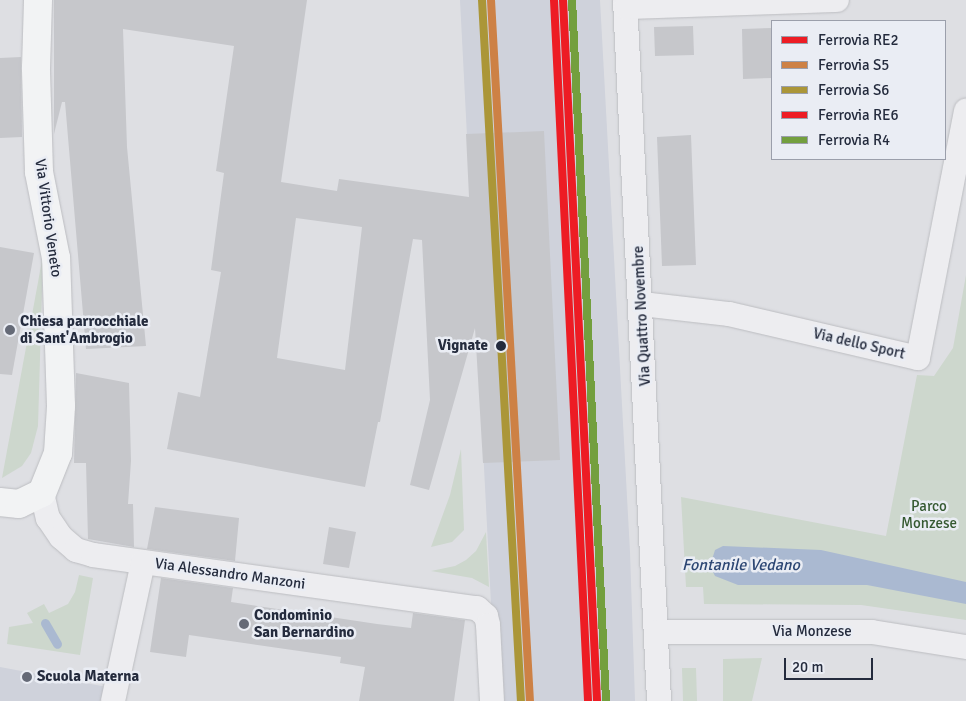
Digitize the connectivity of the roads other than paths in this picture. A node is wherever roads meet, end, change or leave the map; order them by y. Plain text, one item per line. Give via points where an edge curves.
1 (38, 0) edge
2 (626, 3) edge
3 (835, 8) edge
4 (966, 111) edge
5 (642, 304) junction
6 (42, 493) junction
7 (0, 502) edge
8 (143, 562) junction
9 (657, 632) junction
10 (966, 647) edge
11 (112, 701) edge
12 (492, 701) edge
13 (659, 701) edge

1 - 6 street, Via Vittorio Veneto via 39,172 56,258 61,406 58,453
2 - 3 street
2 - 5 street, Via Quattro Novembre
4 - 5 street, Via dello Sport via 918,358 729,314
5 - 9 street, Via Quattro Novembre
6 - 7 street via 19,504
6 - 8 street, Via Alessandro Manzoni via 48,518 71,546 93,555
8 - 11 street
8 - 12 street, Via Alessandro Manzoni via 473,607 484,614 488,625
9 - 10 street, Via Monzese via 872,632
9 - 13 street, Via Quattro Novembre

